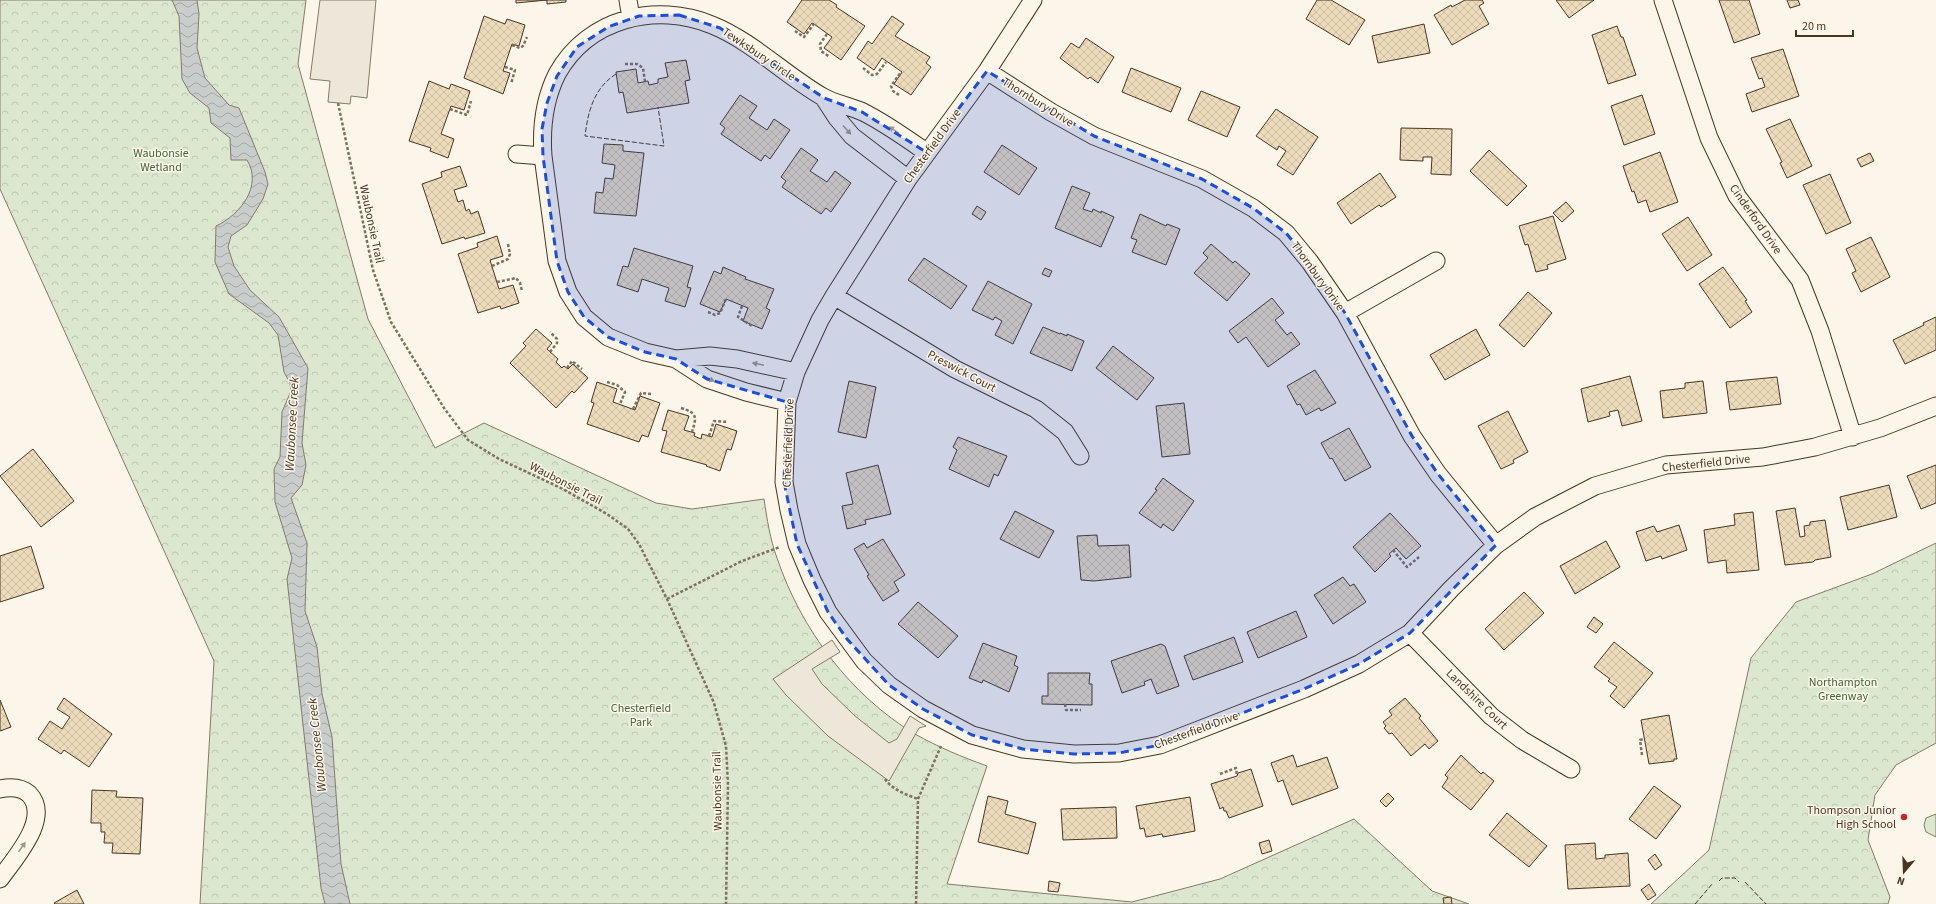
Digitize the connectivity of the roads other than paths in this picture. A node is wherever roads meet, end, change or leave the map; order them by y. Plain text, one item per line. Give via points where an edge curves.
1 (628, 0) edge
2 (1033, 0) edge
3 (1663, 0) edge
4 (631, 18) junction
5 (987, 71) junction
6 (824, 98) junction
7 (926, 152) junction
8 (517, 154) dead end
9 (543, 156) junction
10 (908, 178) junction
11 (1436, 261) dead end
12 (834, 296) junction
13 (1345, 313) junction
14 (676, 359) junction
15 (796, 372) junction
16 (787, 402) junction
17 (1936, 406) edge
18 (1853, 437) junction
19 (1080, 456) dead end
20 (1496, 545) junction
21 (1410, 633) junction
22 (1571, 769) dead end
23 (0, 789) edge
24 (0, 879) edge

1 - 4 street
2 - 5 street, Chesterfield Drive
3 - 18 street, Cinderford Drive via 1709,138 1737,196 1800,280 1820,332
4 - 6 street, Tewksbury Circle via 674,14 720,28
4 - 9 street, Tewksbury Circle via 608,27 584,42 562,67 544,114
5 - 7 street, Chesterfield Drive
5 - 13 street, Thornbury Drive via 1094,136 1202,179 1253,208 1286,233 1310,262
7 -> 6 street, Tewksbury Circle via 883,123
6 -> 10 street, Tewksbury Circle via 852,136
7 - 10 street, Chesterfield Drive
8 - 9 street
9 - 14 street, Tewksbury Circle via 557,261 568,292 584,317 608,337 645,352
10 - 12 street, Chesterfield Drive
11 - 13 street
12 - 15 street, Chesterfield Drive
12 - 19 street, Preswick Court via 955,369 1036,409 1065,432
13 - 20 street, Thornbury Drive via 1412,436 1438,474
15 -> 14 street, Tewksbury Circle via 710,356
14 -> 16 street, Tewksbury Circle via 707,379
15 - 16 street, Chesterfield Drive
16 - 21 street, Chesterfield Drive via 784,482 789,510 797,544 828,612 864,661 889,685 923,709 972,735 1023,749 1074,754 1119,753 1160,745 1304,689 1358,664
17 - 18 street, Chesterfield Drive
18 - 20 street, Chesterfield Drive via 1763,457 1666,465 1595,486 1535,517
20 - 21 street, Chesterfield Drive
21 - 22 street, Landshire Court via 1491,716 1522,740
24 -> 23 street via 31,833 36,820 36,808 30,795 23,789

